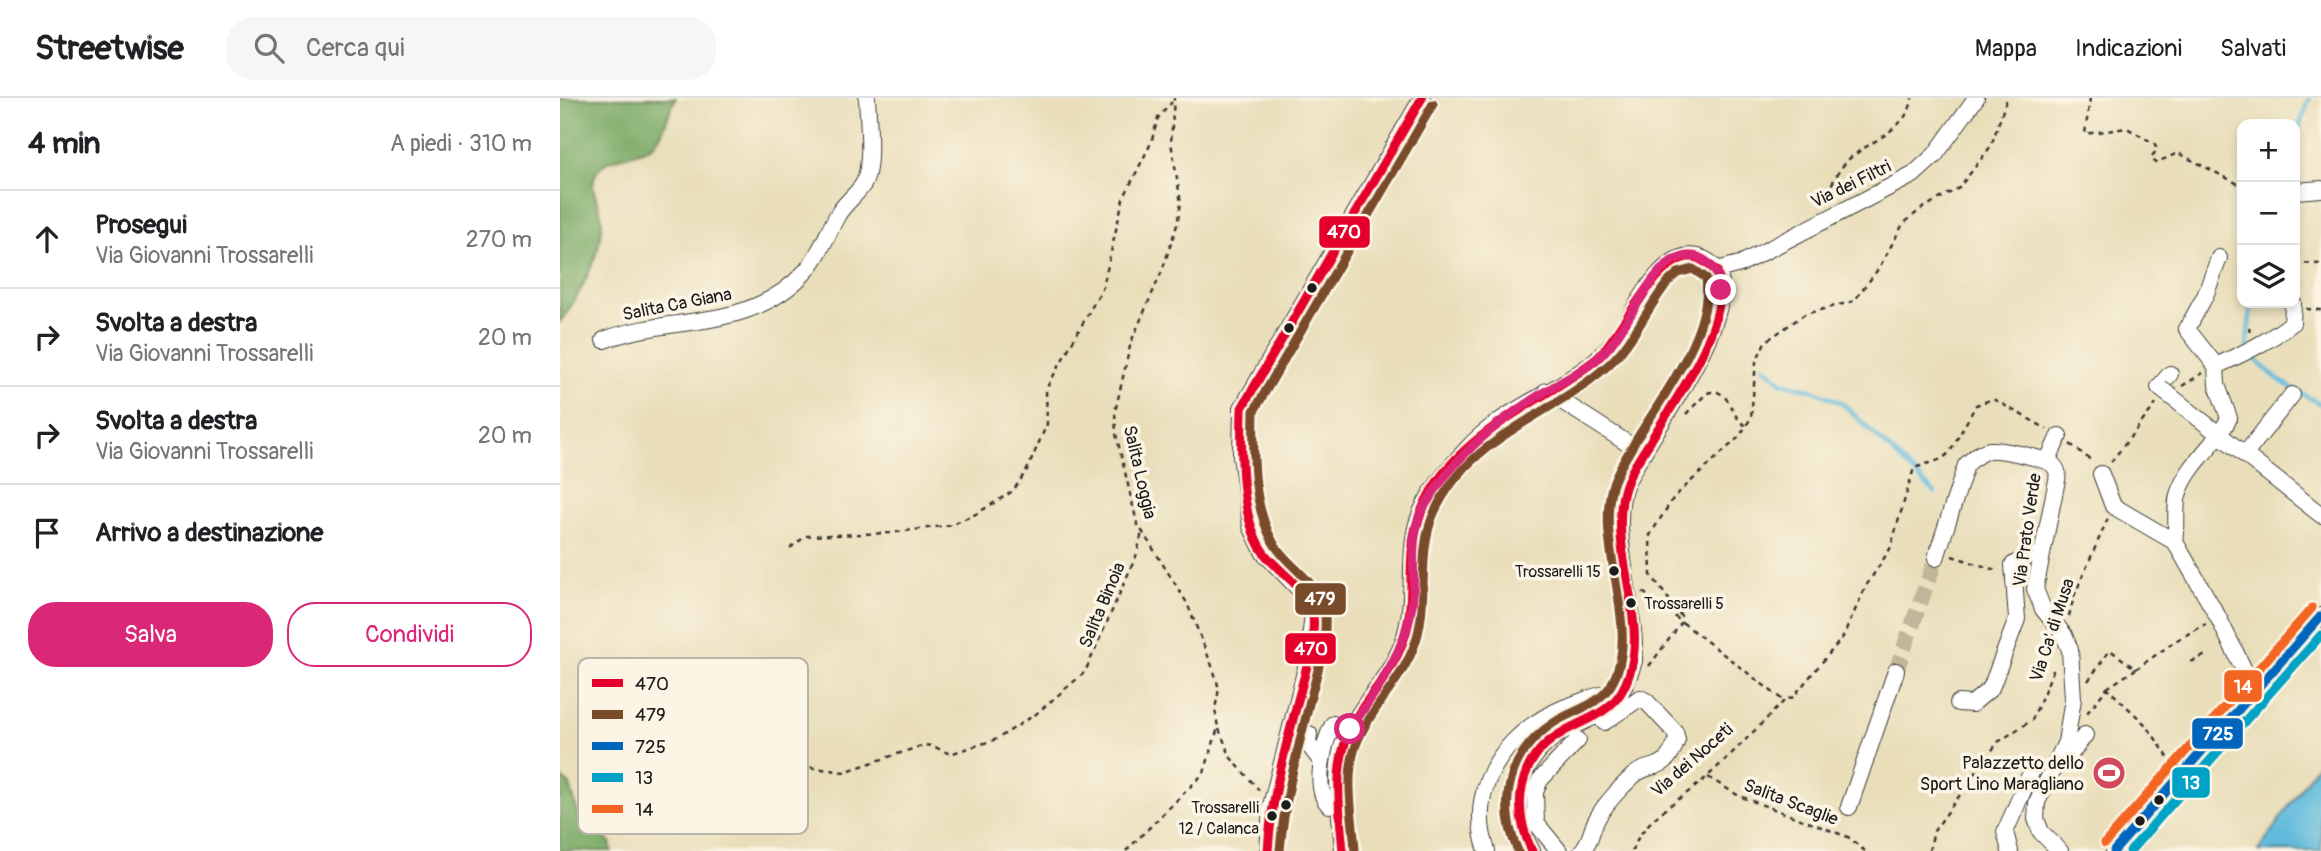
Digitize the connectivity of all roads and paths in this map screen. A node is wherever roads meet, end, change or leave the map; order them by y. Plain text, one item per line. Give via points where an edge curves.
1 (867, 98) edge
2 (1422, 98) edge
3 (1912, 98) edge
4 (1976, 98) edge
5 (2007, 98) edge
6 (2090, 98) edge
7 (1174, 99) edge
8 (2237, 183) edge
9 (2321, 189) edge
10 (2300, 191) edge
11 (1821, 220) junction
12 (2219, 258) dead end
13 (2300, 263) edge
14 (2321, 264) edge
15 (1717, 270) junction
16 (2293, 308) edge
17 (604, 340) dead end
18 (2216, 366) junction
19 (1546, 391) junction
20 (2165, 391) junction
21 (2292, 395) dead end
22 (1679, 421) dead end
23 (1746, 426) junction
24 (2221, 435) junction
25 (2059, 436) junction
26 (1630, 444) dead end
27 (2246, 453) junction
28 (2048, 460) junction
29 (2101, 474) junction
30 (2113, 506) junction
31 (2321, 515) edge
32 (1142, 532) junction
33 (2175, 542) junction
34 (790, 548) dead end
35 (1937, 554) joint
36 (2041, 556) junction
37 (2002, 571) dead end
38 (1625, 579) junction
39 (2321, 616) edge
40 (2218, 617) junction
41 (1682, 622) junction
42 (2064, 635) junction
43 (2208, 654) dead end
44 (2191, 662) dead end
45 (2136, 669) junction
46 (1896, 671) tunnel mouth
47 (1644, 673) dead end
48 (2084, 687) dead end
49 (2107, 688) junction
50 (2258, 688) junction
51 (1619, 694) junction
52 (1784, 701) junction
53 (1958, 703) dead end
54 (1591, 718) junction
55 (1333, 724) dead end
56 (1218, 728) junction
57 (1308, 734) dead end
58 (2085, 735) joint
59 (1578, 740) dead end
60 (2179, 757) dead end
61 (1321, 761) junction
62 (808, 767) edge
63 (2033, 768) dead end
64 (1708, 777) junction
65 (2048, 780) junction
66 (1341, 805) junction
67 (1271, 806) junction
68 (1849, 807) dead end
69 (1126, 851) edge
70 (1268, 851) edge
71 (1343, 851) edge
72 (1487, 851) edge
73 (1532, 851) edge
74 (1559, 851) edge
75 (1582, 851) edge
76 (1632, 851) edge
77 (1865, 851) edge
78 (1929, 851) edge
79 (2010, 851) edge
80 (2060, 851) edge
81 (2114, 851) edge

1 - 17 street, Salita Ca Giana via 864,181 837,215 806,271 772,298 747,310 701,323 625,332
2 - 67 street via 1242,408 1241,456 1251,526 1264,552 1300,590 1313,615 1307,664
3 - 11 path via 1899,122 1840,171 1825,200
4 - 11 street, Via dei Filtri via 1935,155 1913,174
5 - 23 path via 1991,146 1959,188 1903,224 1854,301 1805,314 1765,342 1756,362 1751,418
6 - 8 path via 2085,134 2127,128 2155,144 2155,163 2178,153
7 - 32 path, Salita Loggia via 1171,142 1181,202 1177,225 1130,342 1115,412 1131,504
7 - 34 path via 1158,118 1123,199 1103,287 1046,389 1047,424 1013,491 951,525 806,536
9 - 10 street
11 - 15 street, Via dei Filtri via 1740,264
12 - 18 street via 2187,329
13 - 14 path
15 - 19 street via 1695,256 1669,263 1606,351
15 - 38 street via 1720,300 1710,338 1624,488
16 - 18 street via 2292,323
18 - 20 path
18 - 24 street via 2217,385 2229,418
19 - 26 street
19 - 66 street via 1492,426 1467,449 1419,518 1406,634 1396,659 1344,741
20 - 24 street
20 - 29 path
21 - 27 street
22 - 23 path via 1707,393 1715,391 1729,400 1735,416
23 - 41 path via 1674,497 1650,535 1651,575
24 - 27 street
24 - 33 street via 2178,493
25 - 28 street
25 - 29 path, Via dei Noceti via 2089,457
25 - 52 path, Via dei Noceti via 1993,399 1976,405 1950,452 1914,468 1890,549 1866,586 1843,637 1793,697
27 - 31 street
28 - 35 street, Via Prato Verde via 1990,450 1978,454 1966,465
28 - 36 street, Via Prato Verde via 2058,473
29 - 30 street
30 - 33 street
30 - 42 path, Via Ca' di Musa via 2074,596
32 - 56 path, Salita Loggia via 1194,619 1219,689
32 - 62 path, Salita Binoia via 1090,665 1036,714 997,739 950,754 924,745 844,772
33 - 40 street
35 - 37 path
36 - 42 street, Via Prato Verde via 2037,599
36 - 53 street via 2029,555 2013,565 2019,610 1991,688 1972,704
38 - 41 path
38 - 51 street via 1634,653
39 - 50 street
40 - 45 path
40 - 50 street
41 - 47 path
41 - 52 path
42 - 65 street, Via Prato Verde via 2070,650 2073,699 2066,742
42 - 78 path, Via Ca' di Musa via 2052,677 2032,720 1997,742 1934,831
43 - 44 path
45 - 48 path via 2110,650
45 - 49 path
46 - 68 street
49 - 58 path via 2084,717
49 - 60 path via 2147,726 2172,763
50 - 81 street
51 - 54 street
51 - 72 street via 1603,694 1550,713 1511,743 1493,769 1480,811 1478,823
52 - 64 path, Via dei Noceti
54 - 73 street via 1547,742 1526,771 1518,794 1518,820
54 - 75 street via 1600,724 1640,698 1677,736 1668,758 1656,768 1635,774 1597,818 1591,840
55 - 61 street
56 - 67 path via 1231,758 1262,794 1263,804
56 - 69 path, Salita Loggia via 1204,773
57 - 61 street via 1307,744
58 - 65 street
59 - 74 street via 1540,780 1535,792 1536,823
61 - 66 street via 1323,798 1329,805
63 - 79 street via 2005,832
64 - 76 path, Via dei Noceti via 1656,817
64 - 77 path, Salita Scaglie via 1738,796 1848,836
65 - 80 street, Via Prato Verde via 2037,802 2036,819 2041,832
66 - 71 street
67 - 70 street

